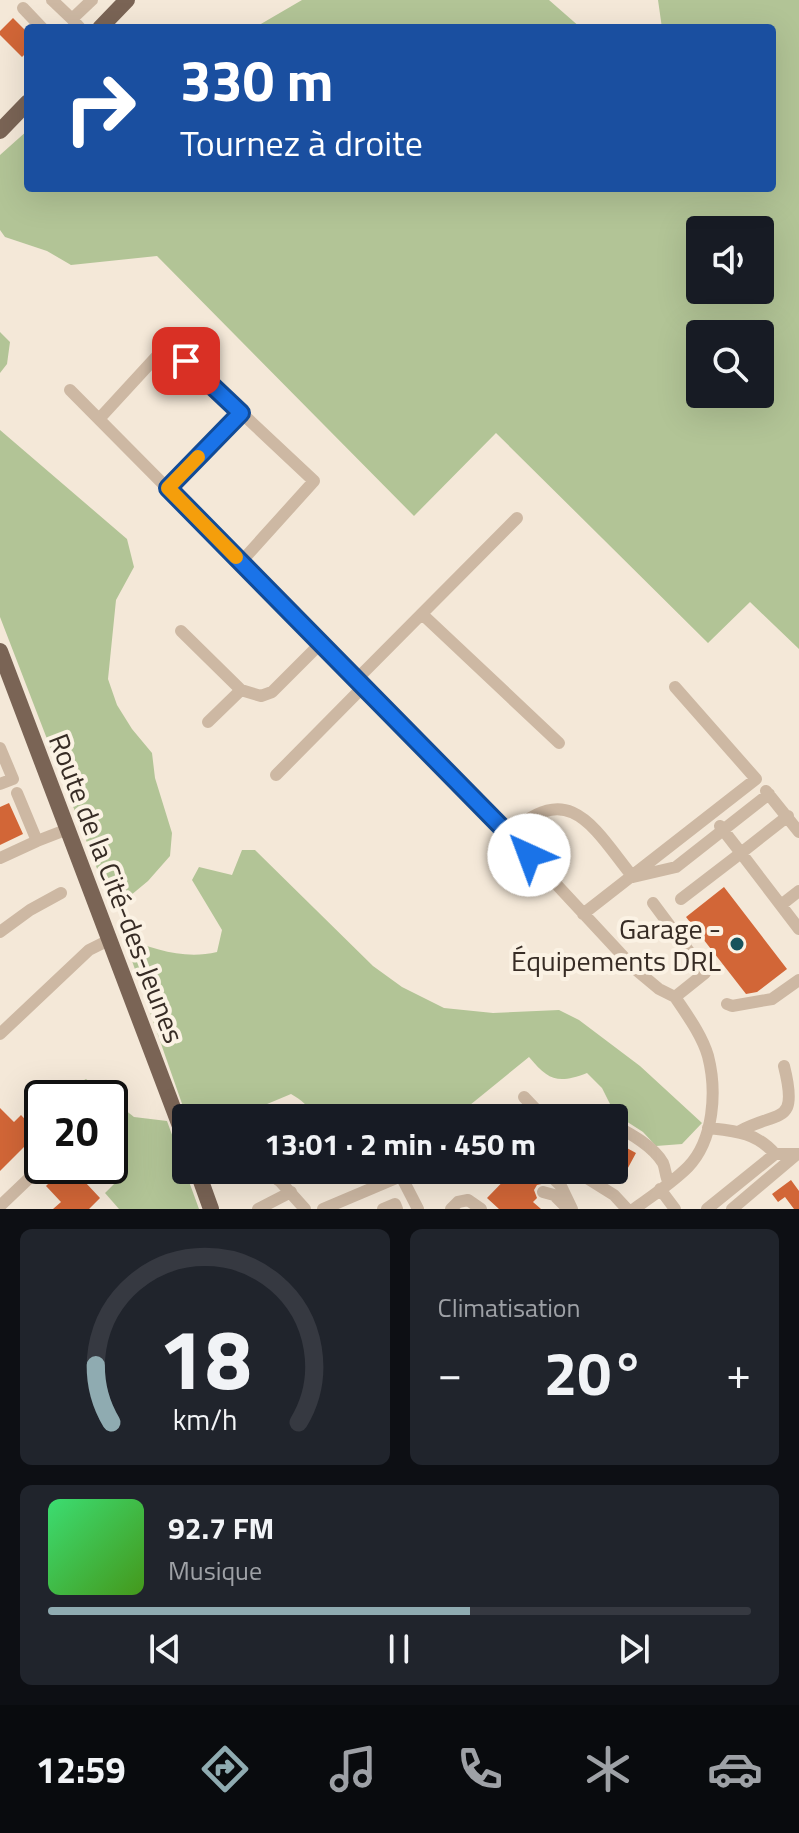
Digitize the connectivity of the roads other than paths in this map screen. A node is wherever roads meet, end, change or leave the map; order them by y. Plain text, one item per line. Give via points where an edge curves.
1 (52, 0) edge
2 (92, 0) edge
3 (127, 0) edge
4 (23, 8) dead end
5 (38, 24) edge
6 (76, 24) edge
7 (104, 24) edge
8 (24, 106) edge
9 (0, 131) edge
10 (70, 390) dead end
11 (241, 413) junction
12 (99, 419) junction
13 (168, 488) junction
14 (517, 518) dead end
15 (241, 562) junction
16 (422, 614) junction
17 (181, 631) dead end
18 (321, 643) junction
19 (0, 651) edge
20 (360, 683) junction
21 (675, 687) dead end
22 (241, 690) junction
23 (208, 722) dead end
24 (559, 743) dead end
25 (0, 748) edge
26 (276, 775) dead end
27 (756, 779) junction
28 (0, 784) edge
29 (17, 793) dead end
30 (769, 794) junction
31 (711, 814) junction
32 (788, 816) junction
33 (68, 829) junction
34 (723, 830) junction
35 (799, 832) edge
36 (510, 834) junction
37 (37, 841) junction
38 (741, 853) junction
39 (0, 858) edge
40 (633, 877) junction
41 (799, 891) edge
42 (61, 893) dead end
43 (681, 899) dead end
44 (653, 903) dead end
45 (781, 905) junction
46 (583, 914) junction
47 (799, 929) edge
48 (0, 932) edge
49 (109, 940) junction
50 (799, 980) edge
51 (675, 997) junction
52 (727, 1004) dead end
53 (0, 1034) edge
54 (784, 1066) dead end
55 (524, 1097) dead end
56 (531, 1104) edge
57 (172, 1105) edge
58 (792, 1115) edge
59 (708, 1128) junction
60 (740, 1131) junction
61 (628, 1133) edge
62 (775, 1154) junction
63 (798, 1154) edge
64 (24, 1183) edge
65 (202, 1184) edge
66 (283, 1184) edge
67 (559, 1184) edge
68 (596, 1184) edge
69 (665, 1186) junction
70 (291, 1192) junction
71 (543, 1192) dead end
72 (0, 1206) edge
73 (710, 1208) edge
74 (211, 1209) edge
75 (258, 1209) edge
76 (305, 1209) edge
77 (323, 1209) edge
78 (383, 1209) edge
79 (397, 1209) edge
80 (418, 1209) edge
81 (451, 1209) edge
82 (481, 1209) edge
83 (570, 1209) edge
84 (627, 1209) edge
85 (634, 1209) edge
86 (675, 1209) edge
87 (732, 1209) edge

1 - 6 street
2 - 6 street
3 - 7 main road
4 - 5 street
8 - 9 main road
10 - 12 street
11 - 12 street via 168,344
11 - 13 street
11 - 15 street via 314,481
12 - 13 street
13 - 15 street
14 - 16 street
15 - 18 street
16 - 20 street
16 - 24 street
17 - 22 street
18 - 20 street
18 - 22 street via 272,692 261,696
19 - 33 main road, Route de la Cité-des-Jeunes
20 - 26 street
20 - 36 street
21 - 27 street
22 - 23 street
25 - 28 street via 13,779
27 - 30 street
27 - 31 street
29 - 37 street
30 - 32 street
30 - 34 street
31 - 34 street
31 - 40 street
32 - 35 street
32 - 38 street
33 - 37 street
33 - 49 main road, Route de la Cité-des-Jeunes
34 - 38 street
34 - 40 street via 676,867
36 - 40 street via 547,810 575,811
36 - 46 street
37 - 39 street
38 - 43 street
38 - 45 street
40 - 46 street
41 - 45 street
42 - 48 street
44 - 51 street via 705,973
45 - 47 street
46 - 51 street via 648,981
49 - 53 street via 89,950
49 - 57 main road, Route de la Cité-des-Jeunes
50 - 52 street via 772,999
51 - 59 street via 709,1060
54 - 58 street via 793,1095
55 - 56 street
58 - 60 street
59 - 60 street
59 - 69 street via 695,1159
60 - 62 street via 758,1138
61 - 69 street via 662,1162
62 - 63 street
62 - 73 street
63 - 87 street
64 - 72 street
65 - 74 main road
66 - 70 street
67 - 83 street
68 - 84 street
69 - 85 street
69 - 86 street
70 - 75 street
70 - 76 street
71 - 83 street
77 - 80 street via 401,1176
78 - 79 street via 395,1204
81 - 82 street via 468,1200

